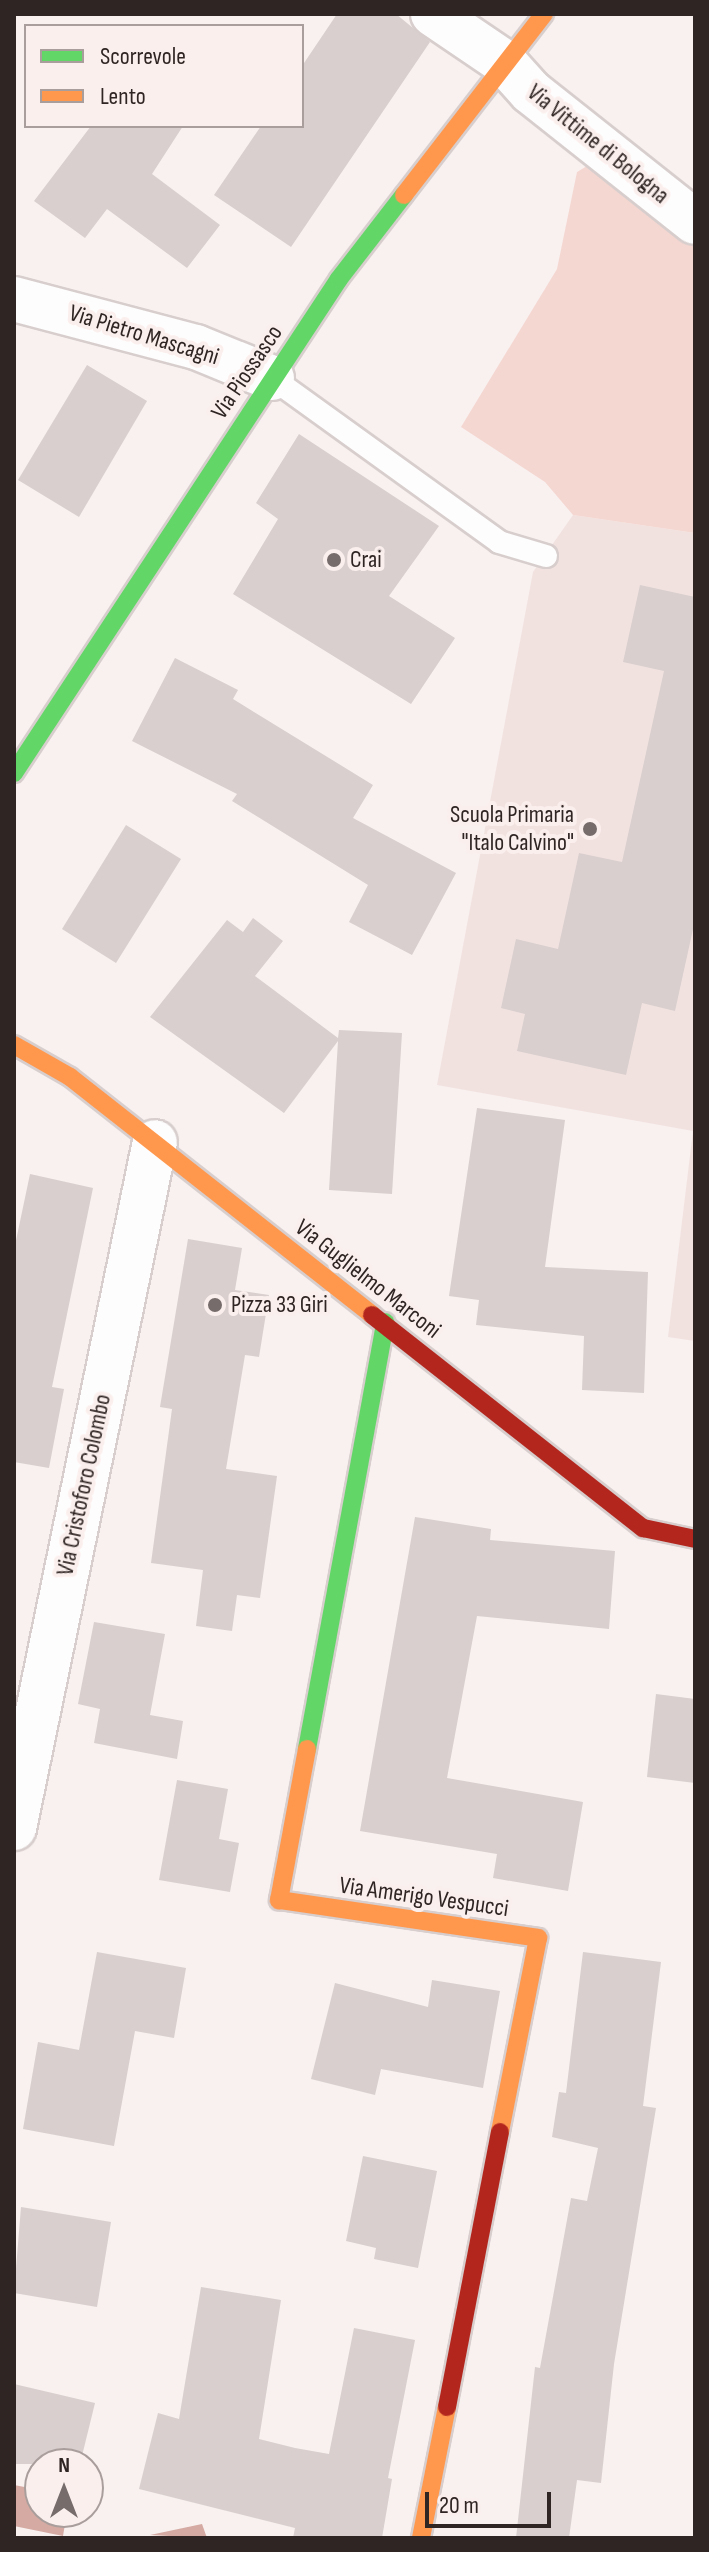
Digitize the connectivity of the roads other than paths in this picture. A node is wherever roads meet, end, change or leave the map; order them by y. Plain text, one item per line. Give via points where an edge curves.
1 (433, 14) edge
2 (544, 14) edge
3 (504, 62) junction
4 (695, 222) edge
5 (14, 299) edge
6 (272, 378) junction
7 (546, 556) dead end
8 (14, 773) edge
9 (14, 1045) edge
10 (155, 1142) junction
11 (385, 1322) junction
12 (695, 1539) edge
13 (14, 1828) edge
14 (421, 2538) edge

1 - 3 street, Via Vittime di Bologna
2 - 3 street, Via Piossasco
3 - 4 street, Via Vittime di Bologna via 531,92
3 - 6 street, Via Piossasco via 339,279
5 - 6 street, Via Pietro Mascagni via 196,347
6 - 7 lane via 499,542
6 - 8 street, Via Piossasco
9 - 10 street, Via Guglielmo Marconi via 70,1077
10 - 11 street, Via Guglielmo Marconi
10 - 13 street, Via Cristoforo Colombo
11 - 12 street, Via Guglielmo Marconi via 643,1528
11 - 14 street, Via Amerigo Vespucci via 279,1900 538,1938

